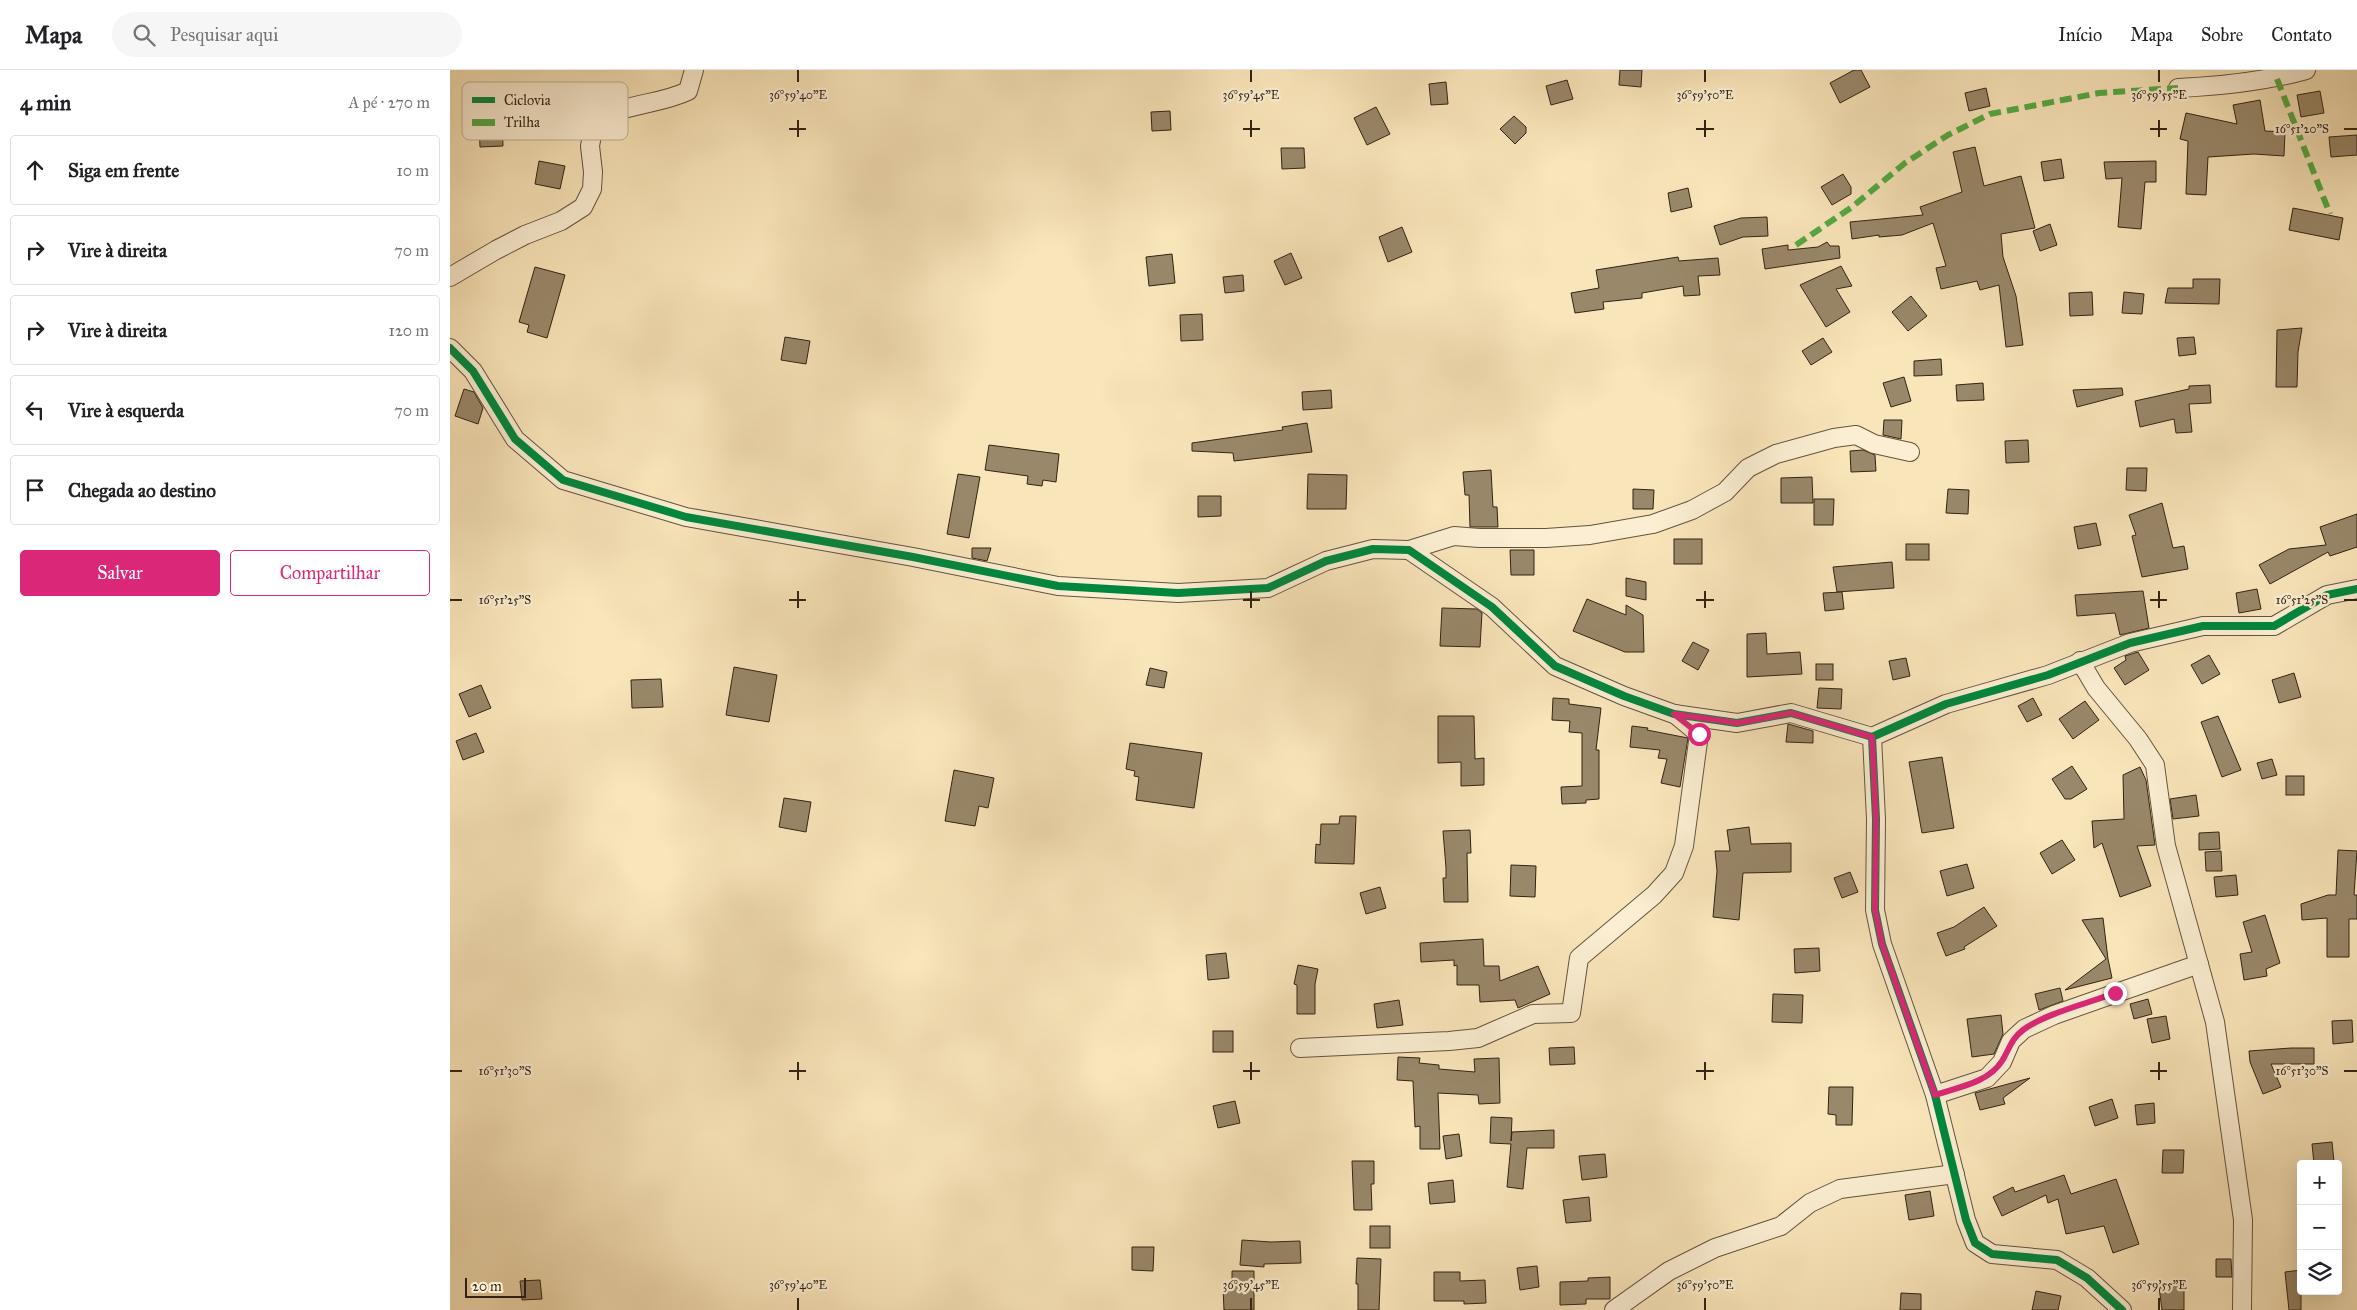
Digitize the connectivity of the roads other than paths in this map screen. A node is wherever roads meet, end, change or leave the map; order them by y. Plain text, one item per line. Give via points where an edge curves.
1 (694, 70) edge
2 (2306, 70) edge
3 (2178, 88) dead end
4 (628, 106) edge
5 (591, 140) edge
6 (450, 277) edge
7 (450, 348) edge
8 (1910, 452) dead end
9 (1409, 550) junction
10 (2357, 589) edge
11 (2080, 661) junction
12 (1674, 714) junction
13 (1872, 737) junction
14 (2199, 964) junction
15 (1300, 1048) dead end
16 (1935, 1095) junction
17 (1955, 1174) junction
18 (1614, 1310) edge
19 (2122, 1310) edge
20 (2242, 1310) edge

1 - 4 street via 688,92 674,98
2 - 3 street via 2277,79
5 - 6 street via 592,189 583,208 510,242
7 - 9 street via 472,371 515,440 563,480 686,517 1058,586 1178,594 1268,588 1335,559 1373,549
8 - 9 street via 1874,444 1856,435 1834,438 1776,454 1748,468 1725,492 1692,510 1653,524 1590,535 1546,538 1454,536
9 - 12 street via 1492,607 1555,666
10 - 11 street via 2327,596 2274,626 2202,626 2130,643
11 - 13 street via 2048,674 1946,704
11 - 14 street via 2096,688 2138,739 2154,765 2166,846
12 - 13 street via 1738,723 1791,713
12 - 15 street via 1699,734 1684,846 1674,873 1654,895 1579,958 1571,1013 1533,1014 1478,1038
13 - 16 street via 1876,819 1875,910 1882,944
14 - 16 street via 2054,1015 2024,1029 2011,1041 2002,1062 1987,1078
14 - 20 street via 2215,1022 2243,1220
16 - 17 street
17 - 18 street via 1840,1189 1810,1203 1781,1226 1715,1248 1677,1268
17 - 19 street via 1975,1243 1992,1254 2057,1260 2087,1278

